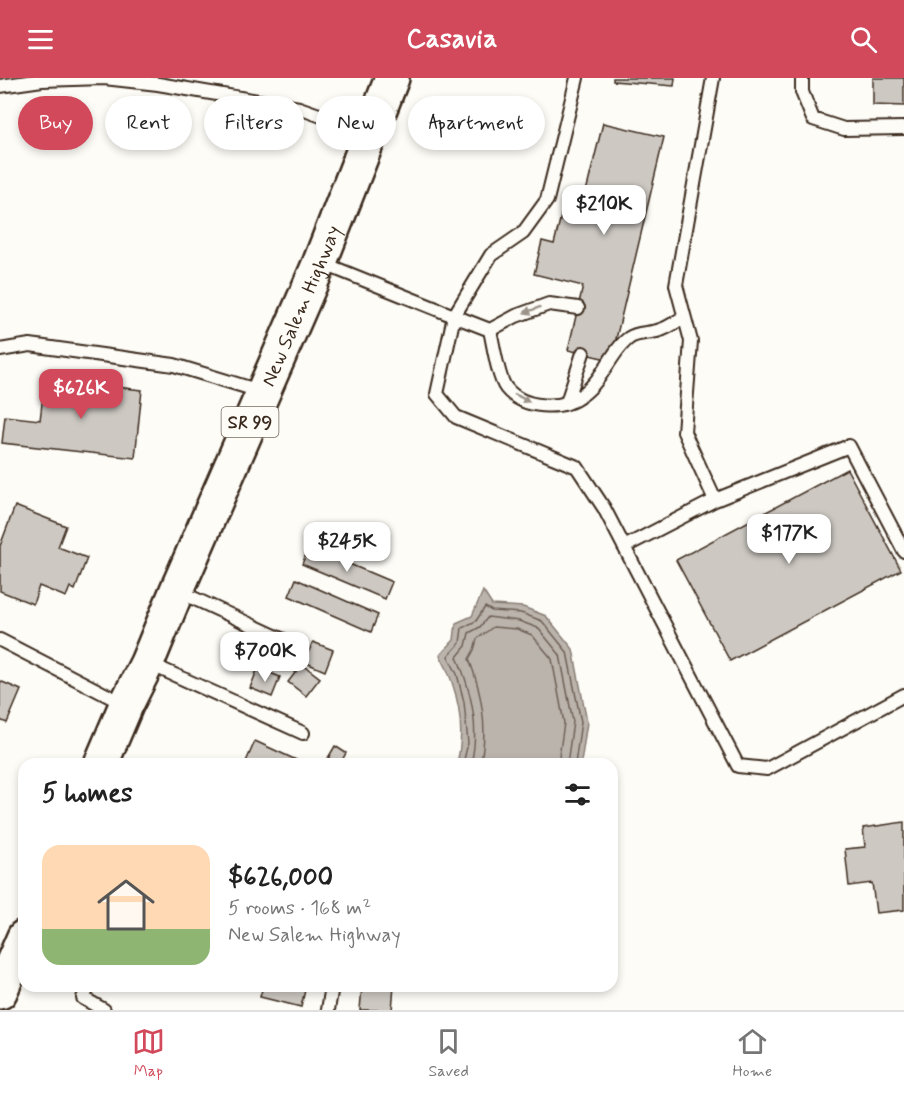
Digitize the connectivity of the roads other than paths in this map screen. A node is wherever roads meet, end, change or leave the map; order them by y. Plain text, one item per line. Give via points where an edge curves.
1 (392, 78) edge
2 (577, 78) edge
3 (713, 78) edge
4 (802, 78) edge
5 (0, 86) edge
6 (385, 96) edge
7 (316, 114) edge
8 (904, 128) edge
9 (365, 150) edge
10 (320, 262) junction
11 (578, 308) dead end
12 (454, 315) junction
13 (684, 317) junction
14 (490, 330) junction
15 (617, 331) dead end
16 (631, 336) junction
17 (0, 350) edge
18 (583, 353) dead end
19 (264, 392) junction
20 (567, 402) junction
21 (716, 500) junction
22 (624, 547) junction
23 (904, 551) edge
24 (177, 590) junction
25 (0, 640) edge
26 (290, 643) dead end
27 (147, 663) junction
28 (904, 695) edge
29 (126, 705) junction
30 (303, 733) dead end
31 (104, 758) edge
32 (13, 948) edge
33 (0, 992) edge
34 (86, 992) edge
35 (331, 992) edge
36 (104, 1010) edge
37 (328, 1010) edge

1 - 6 main road, New Salem Highway / SR 99
2 - 12 lane via 547,200 523,233 491,255
3 - 13 lane via 676,285
4 - 8 lane via 802,92 813,119 844,129
5 - 7 lane via 104,78 158,84
9 - 10 main road, New Salem Highway / SR 99
10 - 12 lane
10 - 19 main road, New Salem Highway / SR 99
11 -> 14 lane via 549,304
12 - 14 lane
12 - 22 lane via 437,394 456,417 577,467
13 - 16 lane via 661,330
13 - 21 lane via 691,341 684,432
14 -> 20 lane via 505,387 519,398 541,406
15 - 16 lane
16 - 20 lane via 582,396
17 - 19 lane via 30,345 174,365
18 - 20 lane
19 - 24 main road, New Salem Highway / SR 99
21 - 22 lane
21 - 23 lane via 849,446
22 - 28 lane via 738,766 767,769
24 - 26 lane
24 - 27 main road, New Salem Highway / SR 99
25 - 29 lane
27 - 29 main road, New Salem Highway / SR 99
27 - 30 lane
29 - 31 main road, New Salem Highway / SR 99
32 - 33 main road
34 - 36 lane via 83,998
35 - 37 lane

